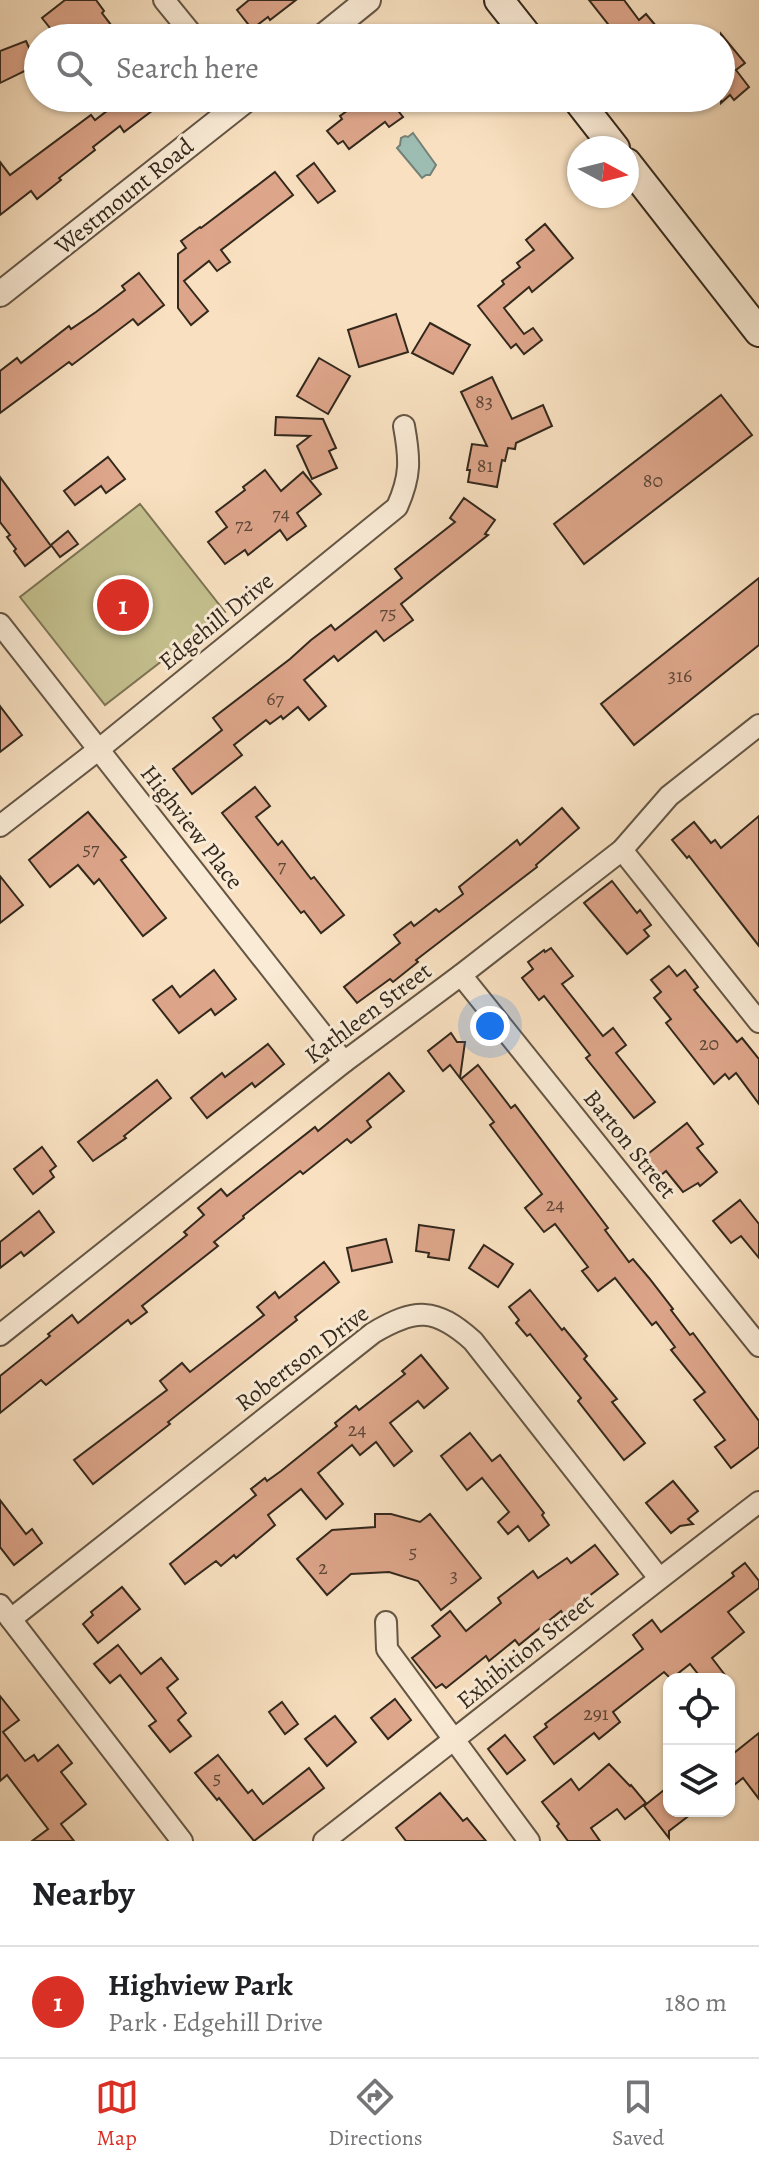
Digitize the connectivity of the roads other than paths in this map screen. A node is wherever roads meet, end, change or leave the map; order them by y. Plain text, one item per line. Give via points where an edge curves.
1 (164, 0) edge
2 (368, 0) edge
3 (499, 0) edge
4 (184, 24) edge
5 (338, 24) edge
6 (518, 24) edge
7 (229, 112) edge
8 (587, 112) edge
9 (606, 136) edge
10 (639, 178) edge
11 (0, 294) edge
12 (759, 332) edge
13 (404, 426) dead end
14 (0, 624) edge
15 (759, 725) edge
16 (98, 750) junction
17 (0, 826) edge
18 (622, 850) junction
19 (461, 975) junction
20 (759, 1022) edge
21 (344, 1062) junction
22 (0, 1335) edge
23 (759, 1346) edge
24 (759, 1502) edge
25 (659, 1578) junction
26 (5, 1612) edge
27 (386, 1622) dead end
28 (455, 1740) junction
29 (182, 1841) edge
30 (324, 1841) edge
31 (529, 1841) edge

1 - 4 street
2 - 5 street
3 - 6 main road
7 - 11 street, Westmount Road
8 - 9 main road
10 - 12 main road
13 - 16 street, Edgehill Drive via 410,456 397,507
14 - 16 street, Highview Place
15 - 18 street, Kathleen Street via 669,796
16 - 17 street, Edgehill Drive
16 - 21 street, Highview Place
18 - 19 street, Kathleen Street
18 - 20 street
19 - 21 street, Kathleen Street
19 - 23 street, Barton Street
21 - 22 street, Kathleen Street
24 - 25 street, Exhibition Street
25 - 26 street, Robertson Drive via 473,1341 436,1316 418,1315 398,1318 373,1333
25 - 28 street, Exhibition Street
26 - 29 street
27 - 28 street via 387,1649
28 - 30 street, Exhibition Street
28 - 31 street

